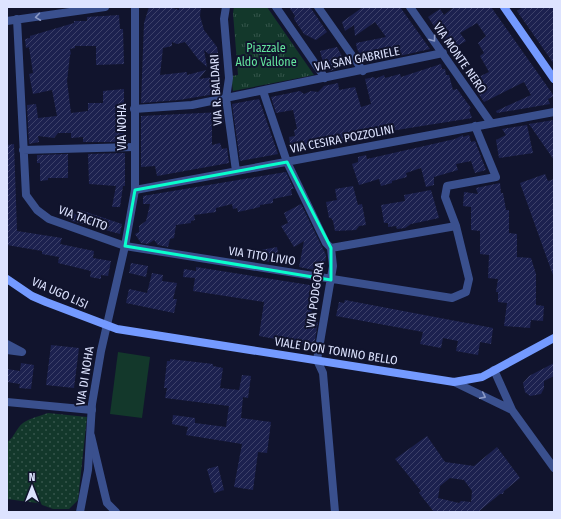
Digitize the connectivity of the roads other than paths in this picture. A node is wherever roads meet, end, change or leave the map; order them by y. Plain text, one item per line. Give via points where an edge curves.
1 (105, 7) edge
2 (135, 7) edge
3 (226, 7) edge
4 (276, 7) edge
5 (318, 7) edge
6 (410, 7) edge
7 (507, 8) edge
8 (17, 20) junction
9 (7, 21) edge
10 (443, 53) junction
11 (362, 71) junction
12 (325, 78) junction
13 (554, 79) edge
14 (263, 91) junction
15 (226, 98) junction
16 (134, 109) junction
17 (554, 112) edge
18 (491, 123) junction
19 (476, 126) junction
20 (134, 146) junction
21 (23, 150) junction
22 (287, 162) junction
23 (236, 171) junction
24 (135, 190) junction
25 (456, 226) junction
26 (125, 246) junction
27 (331, 248) junction
28 (7, 279) edge
29 (331, 280) junction
30 (106, 326) junction
31 (554, 338) edge
32 (7, 344) edge
33 (7, 350) edge
34 (318, 360) junction
35 (494, 370) junction
36 (454, 382) junction
37 (7, 402) edge
38 (92, 410) junction
39 (512, 410) junction
40 (91, 434) junction
41 (554, 468) edge
42 (80, 512) edge
43 (116, 512) edge
44 (335, 512) edge

1 -> 8 street
2 - 16 street, VIA NOHA
3 - 15 street, VIA R. BALDARI via 224,19 229,78
4 - 12 street
5 - 11 street
6 -> 10 street, VIA MONTE NERO
7 - 13 main road
8 - 9 street
8 - 21 street, VIA TACITO
10 - 11 street, VIA SAN GABRIELE
10 - 18 street, VIA MONTE NERO
11 - 12 street, VIA SAN GABRIELE
12 - 14 street, VIA SAN GABRIELE
14 - 15 street, VIA SAN GABRIELE
14 - 22 street, VIA PODGORA
15 - 16 street, VIA SAN GABRIELE via 192,105
15 - 23 street, VIA R. BALDARI
16 - 20 street, VIA NOHA
17 - 18 street, VIA CESIRA POZZOLINI
18 - 19 street, VIA CESIRA POZZOLINI
19 - 22 street, VIA CESIRA POZZOLINI
19 - 25 street via 496,177 447,186 445,197
20 - 21 street
20 - 24 street, VIA NOHA
21 - 26 street, VIA TACITO via 26,195 37,210 49,219
22 - 23 street, VIA CESIRA POZZOLINI
22 - 27 street, VIA PODGORA
23 - 24 street, VIA CESIRA POZZOLINI
24 - 26 street, VIA NOHA
25 - 27 street
25 - 29 street, VIA TITO LIVIO via 469,279 466,292 452,298
26 - 29 street, VIA TITO LIVIO
26 - 30 street, VIA DI NOHA
27 - 29 street, VIA PODGORA
28 - 30 main road, VIA UGO LISI via 32,296
29 - 34 street, VIA PODGORA
30 - 34 main road, VIALE DON TONINO BELLO
30 - 38 street, VIA DI NOHA
31 - 35 main road, VIALE DON TONINO BELLO
32 - 33 street via 22,352
34 - 36 main road, VIALE DON TONINO BELLO
34 - 44 street, VIA PODGORA via 324,372
35 - 36 main road, VIALE DON TONINO BELLO via 482,377
35 - 39 street
36 -> 39 street
37 - 38 street
38 - 40 street, VIA DI NOHA
39 - 41 street
40 - 42 street, VIA DI NOHA via 88,470
40 - 43 street via 107,503

